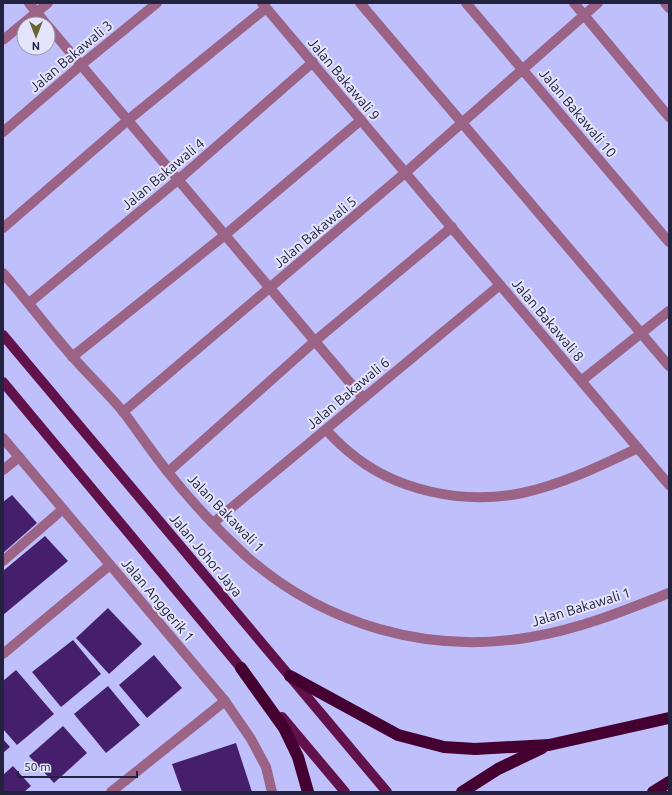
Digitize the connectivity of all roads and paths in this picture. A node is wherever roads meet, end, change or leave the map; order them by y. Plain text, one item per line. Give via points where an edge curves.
1 (29, 3) edge
2 (48, 3) edge
3 (157, 3) edge
4 (360, 3) edge
5 (466, 3) edge
6 (574, 3) edge
7 (598, 3) edge
8 (665, 3) edge
9 (264, 6) edge
10 (669, 8) edge
11 (37, 12) junction
12 (584, 15) junction
13 (40, 16) edge
14 (56, 36) edge
15 (3, 40) edge
16 (313, 62) junction
17 (81, 65) junction
18 (523, 70) junction
19 (669, 117) edge
20 (128, 120) junction
21 (360, 120) junction
22 (463, 123) junction
23 (3, 132) edge
24 (405, 173) junction
25 (178, 180) junction
26 (452, 227) junction
27 (3, 228) edge
28 (224, 235) junction
29 (669, 242) edge
30 (3, 273) edge
31 (500, 285) junction
32 (270, 289) junction
33 (29, 303) junction
34 (669, 311) edge
35 (641, 333) junction
36 (3, 335) edge
37 (315, 342) junction
38 (72, 357) junction
39 (669, 366) edge
40 (581, 381) junction
41 (3, 382) edge
42 (363, 398) junction
43 (123, 412) junction
44 (326, 430) junction
45 (3, 438) edge
46 (638, 448) junction
47 (19, 457) junction
48 (3, 470) edge
49 (168, 472) junction
50 (669, 485) edge
51 (63, 510) junction
52 (213, 523) junction
53 (3, 561) edge
54 (110, 565) junction
55 (669, 593) edge
56 (3, 654) edge
57 (241, 668) junction
58 (290, 676) junction
59 (225, 701) junction
60 (669, 718) edge
61 (549, 745) junction
62 (669, 782) edge
63 (111, 792) edge
64 (272, 792) edge
65 (308, 792) edge
66 (345, 792) edge
67 (387, 792) edge
68 (462, 792) edge
69 (653, 792) edge

1 - 11 street
2 - 11 street
3 - 17 street, Jalan Bakawali 3
4 - 22 street
5 - 18 street, Jalan Bakawali 10
6 - 12 street
7 - 12 street, Jalan Bakawali 5
8 - 10 street
9 - 16 street, Jalan Bakawali 9
9 - 20 street
11 - 13 street
11 - 15 street
12 - 18 street, Jalan Bakawali 5
12 - 19 street
14 - 17 street
16 - 21 street, Jalan Bakawali 9
16 - 25 street, Jalan Bakawali 4
17 - 20 street
17 - 23 street, Jalan Bakawali 3
18 - 22 street, Jalan Bakawali 5
18 - 29 street, Jalan Bakawali 10
20 - 25 street
20 - 27 street
21 - 24 street, Jalan Bakawali 9
21 - 28 street
22 - 24 street, Jalan Bakawali 5
22 - 35 street
24 - 26 street, Jalan Bakawali 8
24 - 32 street, Jalan Bakawali 5
25 - 28 street
25 - 33 street, Jalan Bakawali 4
26 - 31 street, Jalan Bakawali 8
26 - 37 street
28 - 32 street
28 - 38 street
30 - 33 street, Jalan Bakawali 1
31 - 40 street, Jalan Bakawali 8
31 - 42 street, Jalan Bakawali 6
32 - 37 street
32 - 43 street, Jalan Bakawali 5
33 - 38 street, Jalan Bakawali 1
34 - 35 street
35 - 39 street
35 - 40 street
36 - 58 main road, Jalan Johor Jaya
37 - 42 street
37 - 49 street
38 - 43 street, Jalan Bakawali 1
40 - 46 street, Jalan Bakawali 8
41 - 57 main road
42 - 44 street, Jalan Bakawali 6
43 - 49 street, Jalan Bakawali 1
44 - 46 street via 368,466 388,476 427,490 471,497 516,494 547,486 582,474
44 - 52 street, Jalan Bakawali 6
45 - 47 street, Jalan Anggerik 1
46 - 50 street, Jalan Bakawali 8
47 - 48 street
47 - 51 street, Jalan Anggerik 1
49 - 52 street, Jalan Bakawali 1
51 - 53 street
51 - 54 street, Jalan Anggerik 1
52 - 55 street, Jalan Bakawali 1 via 247,556 300,595 353,621 405,636 468,642 500,642 532,637 608,617
54 - 56 street
54 - 59 street, Jalan Anggerik 1
57 - 65 highway via 284,728 298,757
57 - 66 main road
58 - 61 highway via 398,735 417,741 444,747 475,749
58 - 67 main road, Jalan Johor Jaya
59 - 63 street
59 - 64 street, Jalan Anggerik 1 via 251,738 266,767
60 - 61 highway
61 - 68 highway via 498,769
62 - 69 highway

